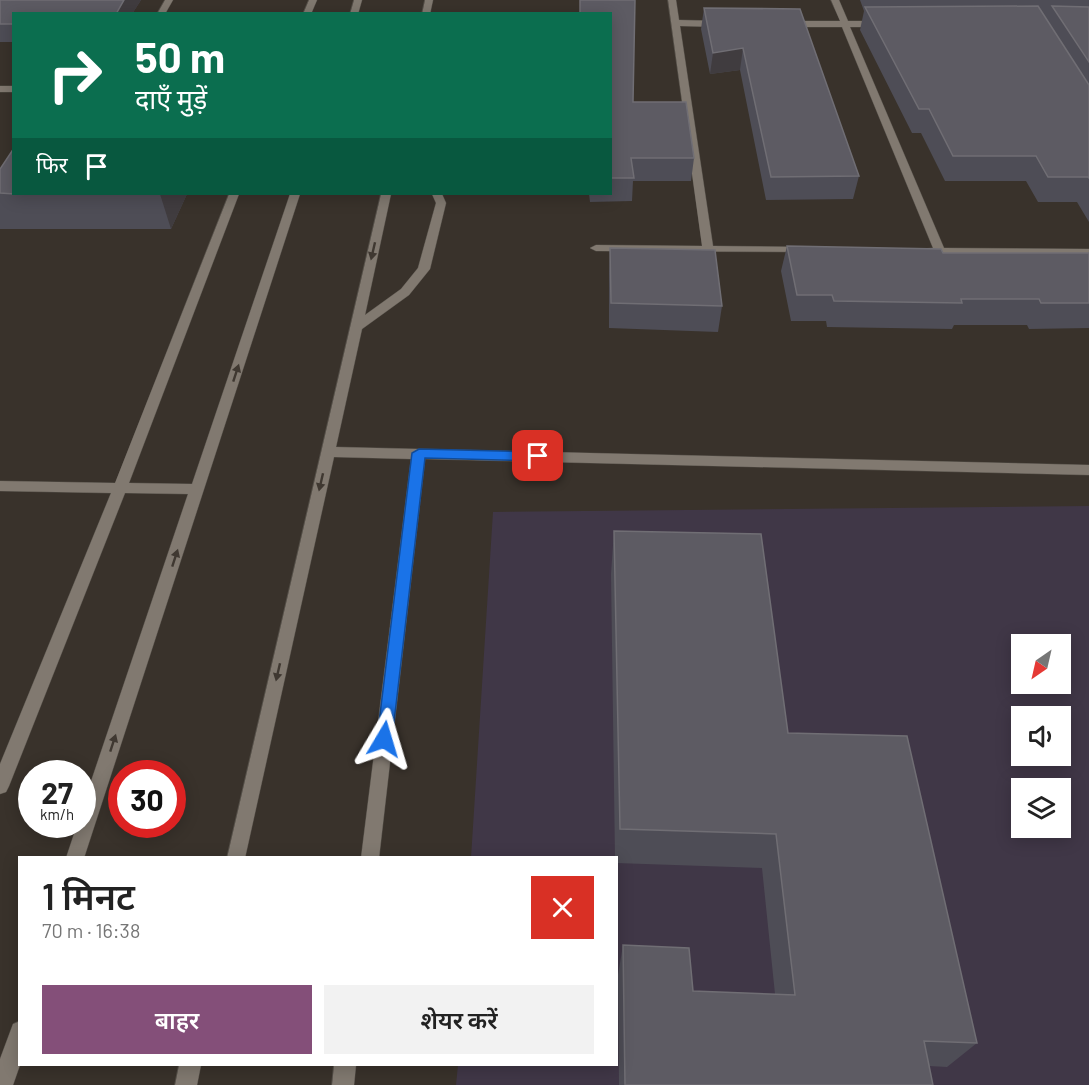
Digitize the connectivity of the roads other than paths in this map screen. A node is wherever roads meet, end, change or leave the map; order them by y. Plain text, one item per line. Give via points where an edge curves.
1 (672, 0) edge
2 (835, 0) edge
3 (676, 23) junction
4 (736, 24) edge
5 (772, 24) edge
6 (844, 24) junction
7 (891, 24) edge
8 (234, 195) edge
9 (295, 195) edge
10 (386, 195) edge
11 (437, 195) edge
12 (596, 248) dead end
13 (708, 249) junction
14 (824, 250) edge
15 (905, 250) edge
16 (940, 251) junction
17 (1089, 252) edge
18 (356, 327) junction
19 (327, 452) junction
20 (419, 453) junction
21 (1089, 470) edge
22 (0, 486) edge
23 (120, 488) junction
24 (198, 489) junction
25 (0, 786) edge
26 (76, 856) edge
27 (236, 856) edge
28 (370, 856) edge
29 (18, 1037) edge
30 (190, 1066) edge
31 (345, 1066) edge
32 (2, 1085) edge
33 (186, 1085) edge
34 (343, 1085) edge

1 - 3 street
2 - 6 street
3 - 4 street
3 - 13 street
5 - 6 street
6 - 7 street
6 - 16 street
8 - 23 street
24 -> 9 street
10 -> 18 street
11 - 18 street via 441,203 424,270 405,292
12 - 13 street
13 - 14 street
15 - 16 street
16 - 17 street
18 - 19 street
19 - 20 street
19 -> 27 street
20 - 21 street
20 - 28 street
22 - 23 street
23 - 24 street
23 - 25 street
26 -> 24 street
29 - 32 street
30 - 33 street
31 - 34 street

